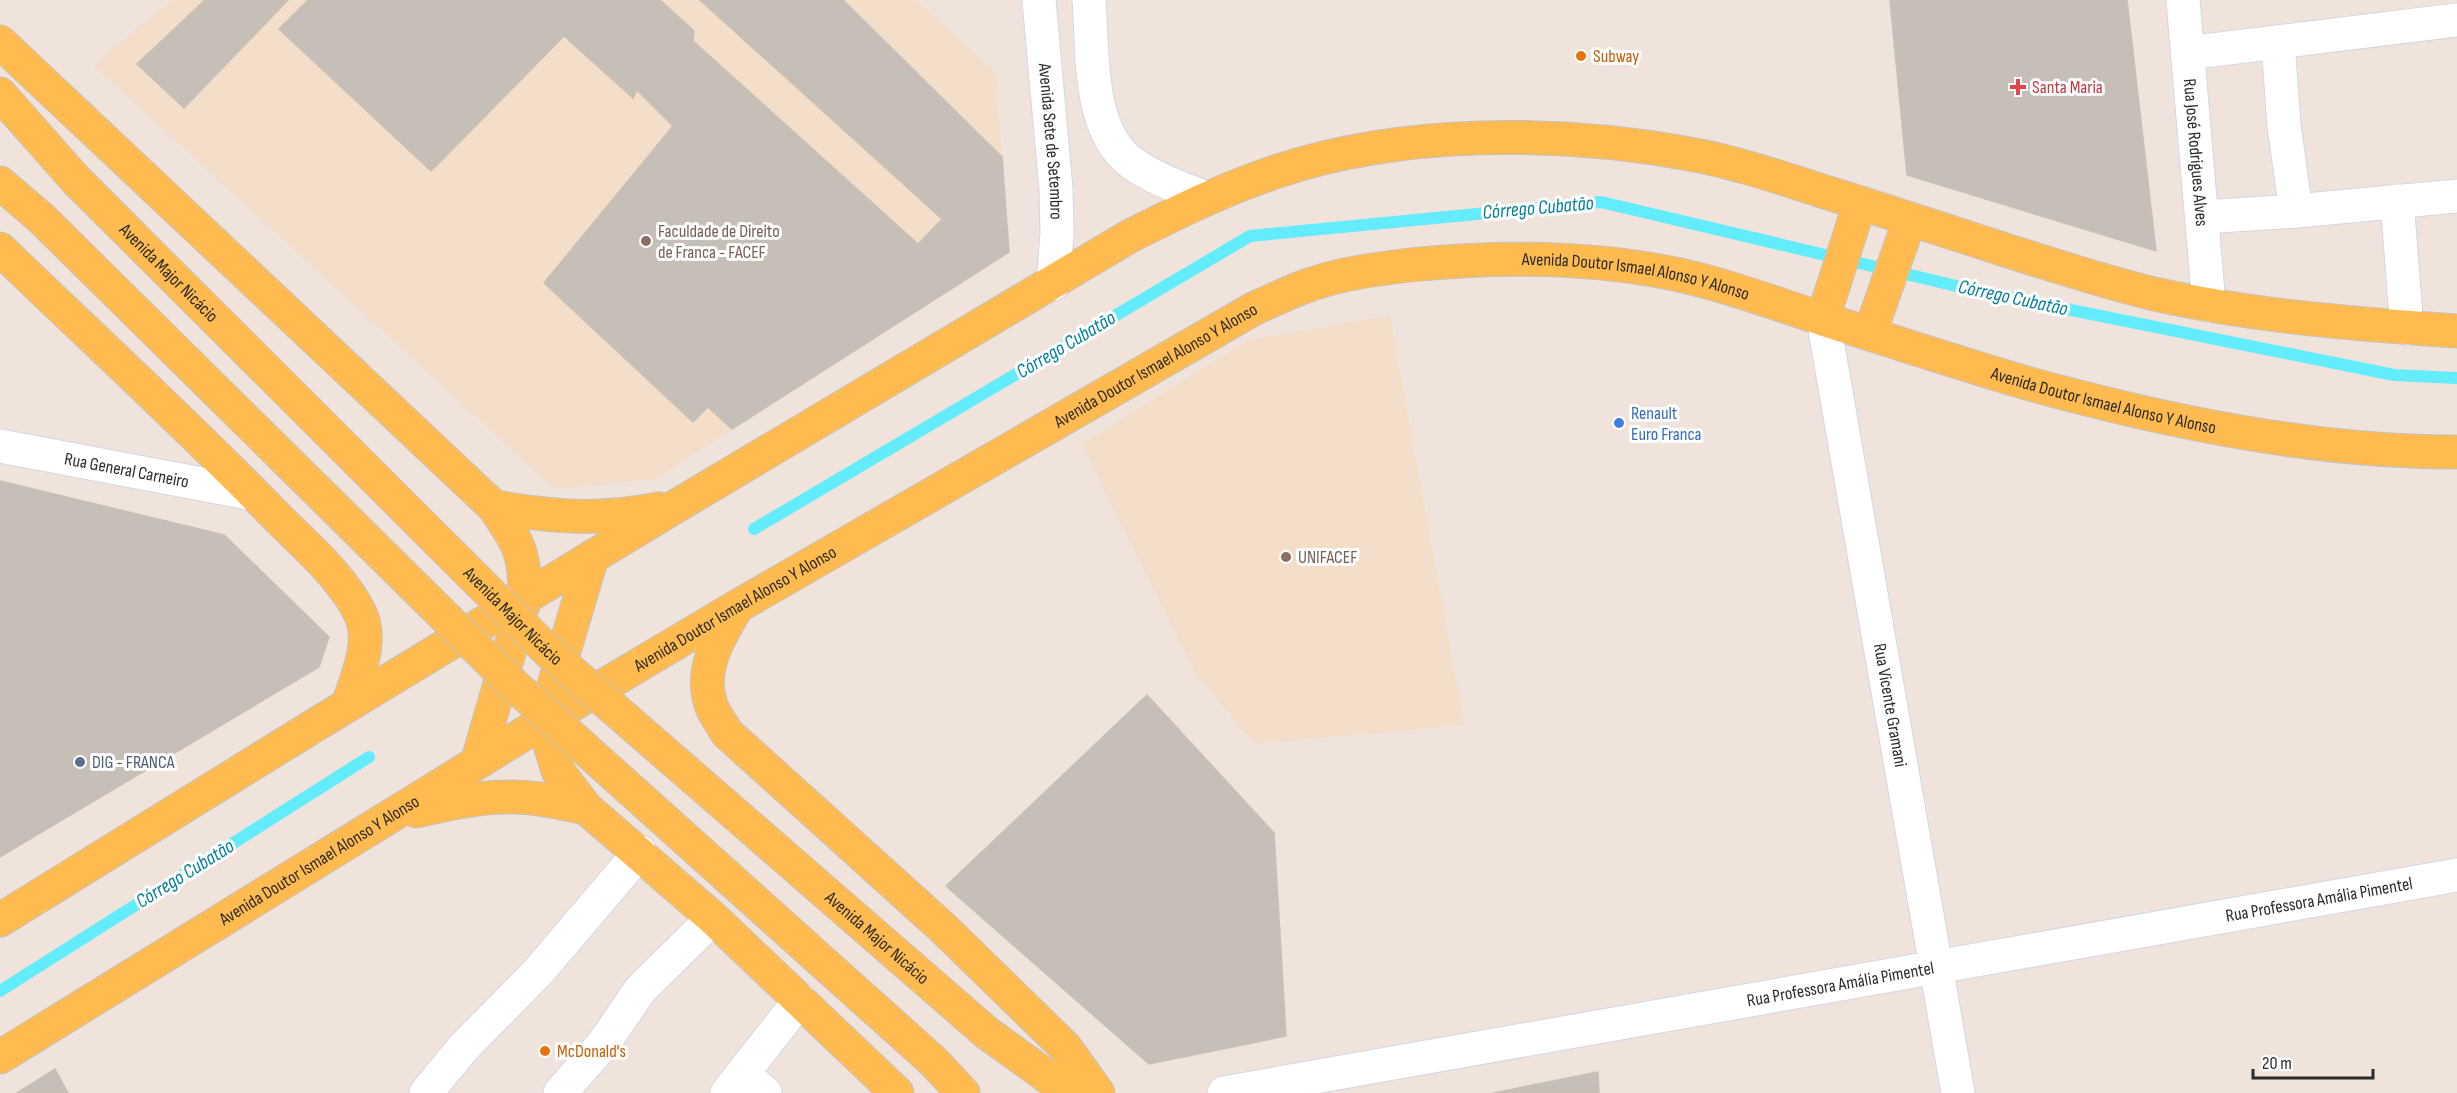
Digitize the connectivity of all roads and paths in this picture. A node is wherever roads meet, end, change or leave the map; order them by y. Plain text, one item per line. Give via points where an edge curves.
1 (1040, 0) edge
2 (1089, 0) edge
3 (2183, 0) edge
4 (2457, 20) edge
5 (0, 42) edge
6 (2278, 43) junction
7 (2188, 53) junction
8 (0, 94) edge
9 (0, 183) edge
10 (2457, 196) edge
11 (1206, 198) junction
12 (2397, 201) junction
13 (1860, 203) junction
14 (2296, 211) junction
15 (2203, 217) junction
16 (1905, 232) junction
17 (0, 249) edge
18 (1053, 284) junction
19 (1827, 304) junction
20 (2210, 304) junction
21 (1875, 319) junction
22 (2407, 328) junction
23 (2457, 331) edge
24 (0, 446) edge
25 (2457, 452) edge
26 (255, 494) junction
27 (678, 505) junction
28 (494, 507) junction
29 (592, 557) junction
30 (525, 598) junction
31 (738, 606) junction
32 (348, 705) junction
33 (543, 722) junction
34 (477, 763) junction
35 (586, 808) junction
36 (394, 816) junction
37 (640, 852) junction
38 (2457, 875) edge
39 (713, 918) junction
40 (0, 920) edge
41 (1935, 969) junction
42 (800, 1000) junction
43 (0, 1057) edge
44 (745, 1087) edge
45 (426, 1093) edge
46 (560, 1093) edge
47 (897, 1093) edge
48 (963, 1093) edge
49 (1070, 1093) edge
50 (1098, 1093) edge
51 (1224, 1093) edge
52 (1958, 1093) edge

1 - 18 street, Avenida Sete de Setembro via 1056,189 1058,234
2 - 11 street via 1097,107 1110,138 1130,162 1163,181
3 - 7 street, Rua José Rodrigues Alves
4 - 6 street
5 - 28 main road
6 - 7 street
6 - 14 street
7 - 15 street, Rua José Rodrigues Alves
8 - 49 main road, Avenida Major Nicácio, bridge via 77,181 551,654 987,1033
9 - 48 main road, bridge via 41,218 515,686 934,1062
10 - 12 street
11 - 13 main road via 1277,171 1340,154 1423,141 1485,138 1546,139 1691,154
11 - 18 main road via 1131,236
12 - 14 street
12 - 22 street
13 - 16 main road
13 - 19 main road
14 - 15 street
15 - 20 street, Rua José Rodrigues Alves
16 - 20 main road via 2150,293
16 - 21 main road
17 - 26 main road
18 - 27 main road
19 - 21 main road, Avenida Doutor Ismael Alonso Y Alonso
19 - 31 main road, Avenida Doutor Ismael Alonso Y Alonso via 1744,292 1674,274 1601,263 1526,258 1371,269 1313,283 1255,308
19 - 41 street, Rua Vicente Gramani
20 - 22 main road
21 - 25 main road, Avenida Doutor Ismael Alonso Y Alonso via 2030,383 2253,435 2342,447
22 - 23 main road
24 - 26 street, Rua General Carneiro
26 - 32 main road via 339,581 361,614 365,636 362,663
27 - 28 main road via 624,516 579,518
27 - 29 main road
28 - 30 main road via 520,547
29 - 30 main road
29 - 33 main road
30 - 32 main road
30 - 34 main road
31 - 33 main road, Avenida Doutor Ismael Alonso Y Alonso
31 - 50 main road via 716,643 706,681 711,706 727,734 943,928 1065,1047
32 - 40 main road
33 - 34 main road, Avenida Doutor Ismael Alonso Y Alonso
33 - 35 main road via 558,771
34 - 36 main road, Avenida Doutor Ismael Alonso Y Alonso
35 - 36 main road via 510,796 474,799
35 - 37 main road
36 - 43 main road, Avenida Doutor Ismael Alonso Y Alonso
37 - 39 main road
37 - 45 street via 538,972 463,1048
38 - 41 street, Rua Professora Amália Pimentel
39 - 42 main road
39 - 46 street via 640,990 604,1043
41 - 51 street, Rua Professora Amália Pimentel
41 - 52 street, Rua Vicente Gramani
42 - 44 street
42 - 47 main road

